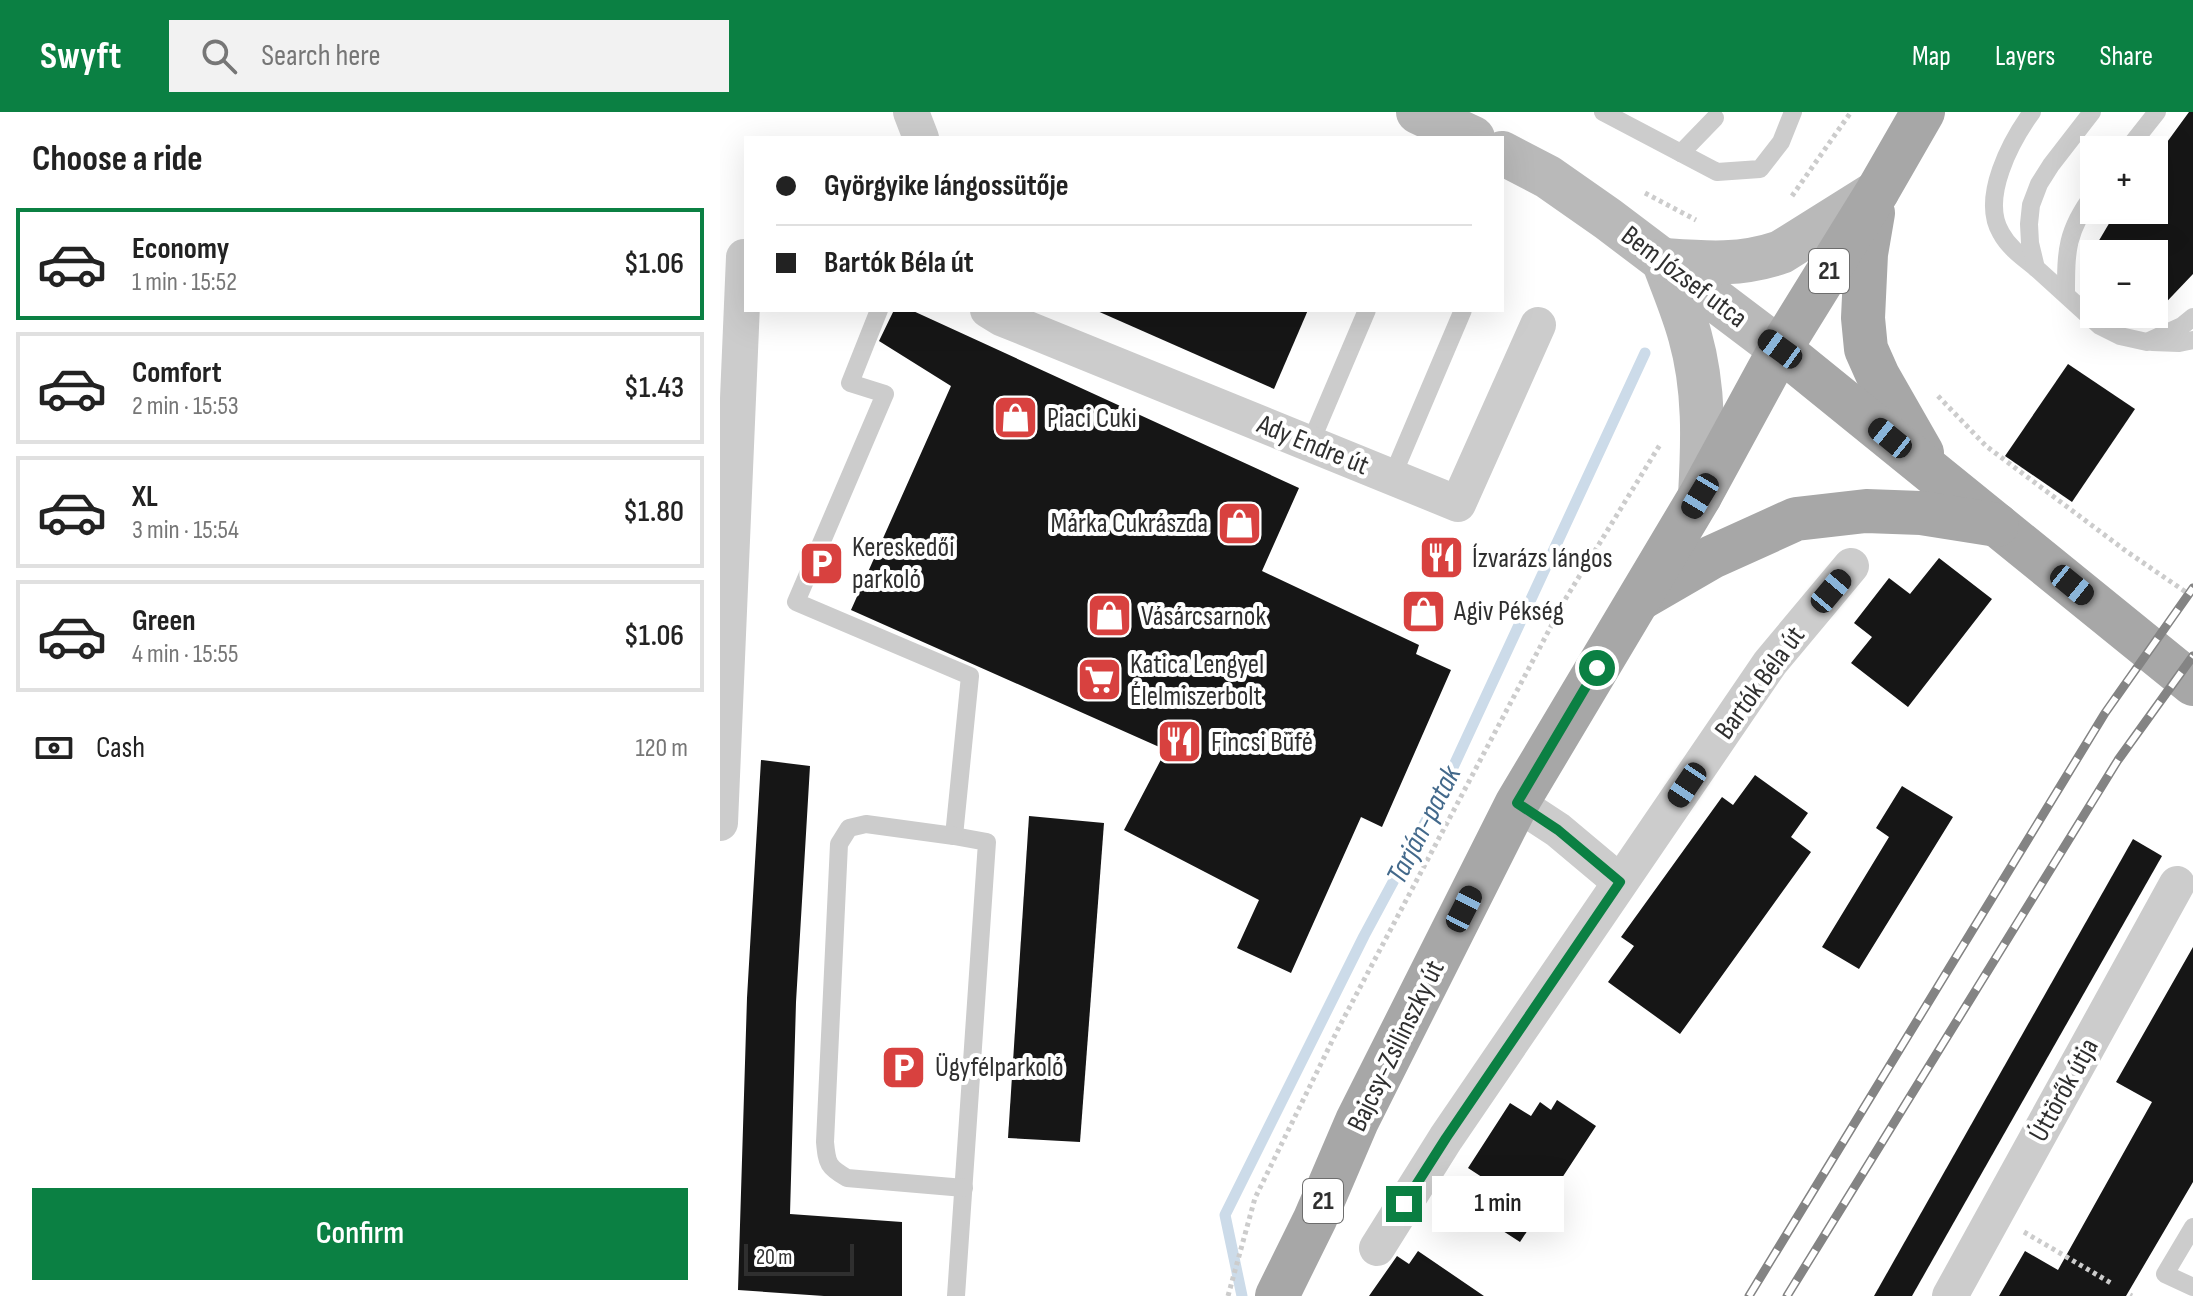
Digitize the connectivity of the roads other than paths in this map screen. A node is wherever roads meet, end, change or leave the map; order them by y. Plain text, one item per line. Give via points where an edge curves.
1 (911, 112) edge
2 (1418, 112) edge
3 (1603, 112) edge
4 (1793, 112) edge
5 (1923, 112) edge
6 (2032, 112) edge
7 (2092, 112) edge
8 (2157, 112) edge
9 (1715, 118) dead end
10 (920, 136) edge
11 (1469, 136) edge
12 (2138, 136) edge
13 (1681, 153) junction
14 (1504, 154) edge
15 (1877, 192) junction
16 (2080, 216) edge
17 (737, 258) edge
18 (1663, 260) junction
19 (2036, 268) junction
20 (2066, 294) junction
21 (878, 312) edge
22 (991, 312) edge
23 (1366, 312) edge
24 (1462, 312) edge
25 (2193, 317) edge
26 (1538, 325) dead end
27 (2193, 340) edge
28 (2147, 342) junction
29 (1780, 349) junction
30 (1310, 444) junction
31 (1933, 473) junction
32 (1392, 477) junction
33 (1700, 496) junction
34 (2000, 526) junction
35 (1851, 566) dead end
36 (1639, 599) junction
37 (2193, 684) edge
38 (1517, 803) junction
39 (720, 823) edge
40 (954, 836) junction
41 (1620, 882) junction
42 (2177, 884) dead end
43 (964, 1188) junction
44 (2193, 1227) edge
45 (1377, 1248) dead end
46 (1282, 1287) edge
47 (2193, 1287) edge
48 (956, 1296) edge
49 (1950, 1296) edge

1 - 10 street
2 - 11 main road
3 - 13 lane
4 - 13 lane via 1781,142 1760,169 1717,172
5 - 15 main road, Bajcsy-Zsilinszky út / 21
6 - 19 lane via 2004,163 1994,211 2009,245
7 - 19 lane via 2051,165 2031,205 2030,243
8 - 12 lane
9 - 13 lane
14 - 18 main road, Bem József utca via 1548,177
15 - 18 main road via 1767,257 1720,264
15 - 29 main road, Bajcsy-Zsilinszky út / 21
15 - 31 main road via 1866,254 1866,349
16 - 20 lane via 2066,257
17 - 39 street
18 - 29 main road, Bem József utca
18 - 33 main road via 1700,380
19 - 20 lane
20 - 28 lane via 2100,326
21 - 40 lane via 850,383 885,394 796,602 970,676
22 - 30 street, Ady Endre út
23 - 30 lane
24 - 32 lane
25 - 28 lane
26 - 32 street, Ady Endre út via 1458,504
27 - 28 lane
29 - 31 main road, Bem József utca
29 - 33 main road, Bajcsy-Zsilinszky út / 21
30 - 32 street, Ady Endre út
31 - 34 main road, Bem József utca
33 - 36 main road, Bajcsy-Zsilinszky út / 21
34 - 36 main road via 1907,512 1796,519 1712,557
34 - 37 main road, Bem József utca
35 - 41 street, Bartók Béla út via 1770,663
36 - 38 main road, Bajcsy-Zsilinszky út / 21
38 - 41 street
38 - 46 main road, Bajcsy-Zsilinszky út / 21 via 1357,1121
40 - 43 lane via 987,842
40 - 43 lane via 866,824 849,828 839,844 825,1142 827,1161 847,1178
41 - 45 street, Bartók Béla út
42 - 49 street, Úttörők útja
43 - 48 lane
44 - 47 lane via 2165,1274

